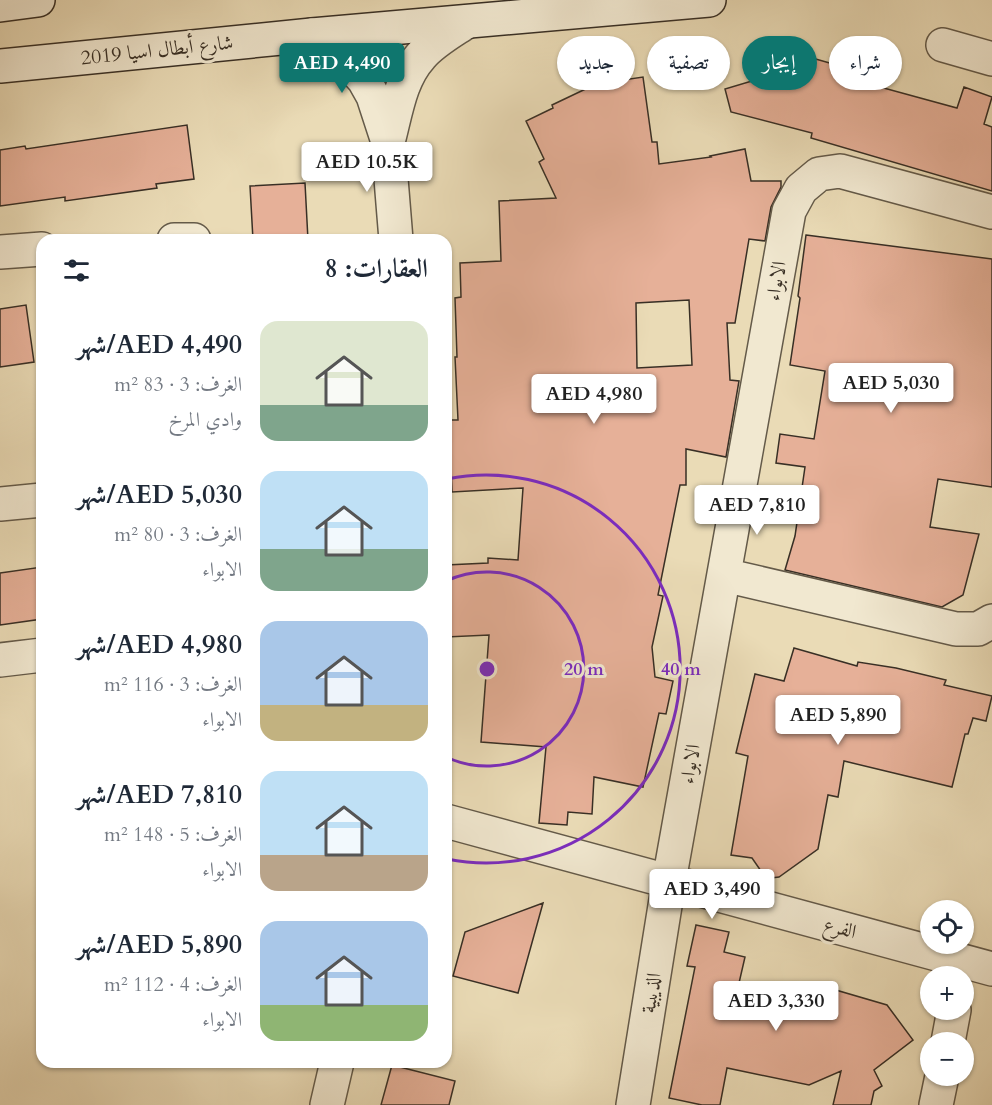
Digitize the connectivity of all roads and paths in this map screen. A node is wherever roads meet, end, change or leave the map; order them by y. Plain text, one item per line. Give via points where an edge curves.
1 (38, 0) edge
2 (708, 0) edge
3 (0, 5) edge
4 (466, 22) junction
5 (312, 35) junction
6 (943, 45) dead end
7 (992, 59) edge
8 (0, 66) edge
9 (388, 142) junction
10 (992, 212) edge
11 (396, 234) edge
12 (36, 249) edge
13 (0, 252) edge
14 (36, 501) edge
15 (0, 504) edge
16 (724, 575) junction
17 (992, 621) edge
18 (36, 656) edge
19 (0, 660) edge
20 (452, 823) edge
21 (669, 881) junction
22 (961, 966) edge
23 (336, 1068) edge
24 (940, 1086) edge
25 (327, 1105) edge
26 (633, 1105) edge
27 (936, 1105) edge

1 - 3 street
2 - 4 street, شارع أبطال اسيا 2019
4 - 5 street, شارع أبطال اسيا 2019
4 - 9 street via 422,55 410,71
5 - 8 street, شارع أبطال اسيا 2019
5 - 9 street via 364,80
6 - 7 street
9 - 11 street
10 - 16 street, الابواء via 840,171 819,174 801,189 789,211
12 - 13 street
14 - 15 street
16 - 17 street via 956,630 978,629
16 - 21 street, الابواء
18 - 19 street
20 - 21 street, الفرع
21 - 22 street, الفرع
21 - 26 street, الذيبية
23 - 25 street
24 - 27 street

